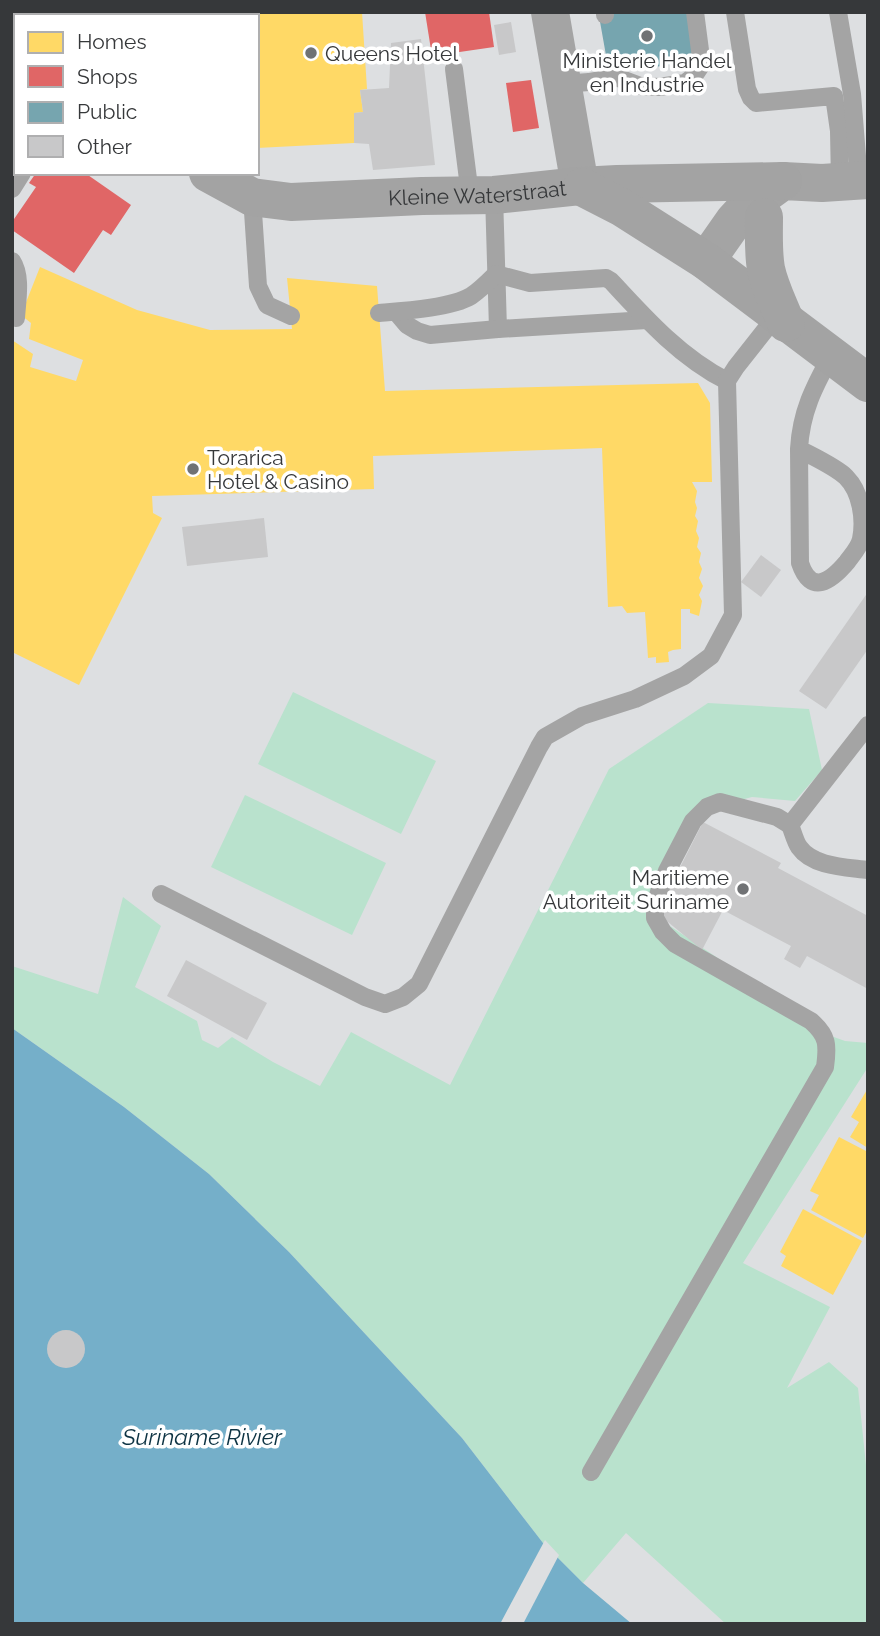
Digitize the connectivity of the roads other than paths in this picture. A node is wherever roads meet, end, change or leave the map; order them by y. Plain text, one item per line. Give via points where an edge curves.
1 (551, 12) edge
2 (695, 12) edge
3 (735, 12) edge
4 (838, 12) edge
5 (454, 69) dead end
6 (563, 84) junction
7 (852, 94) junction
8 (834, 96) junction
9 (212, 175) edge
10 (783, 181) junction
11 (847, 182) edge
12 (580, 186) junction
13 (482, 195) junction
14 (252, 197) junction
15 (764, 217) junction
16 (12, 261) edge
17 (717, 269) junction
18 (496, 274) junction
19 (291, 316) dead end
20 (16, 318) dead end
21 (782, 319) junction
22 (647, 320) junction
23 (498, 329) junction
24 (831, 356) junction
25 (727, 381) junction
26 (868, 383) edge
27 (799, 449) junction
28 (868, 725) edge
29 (790, 825) junction
30 (868, 870) edge
31 (161, 894) dead end
32 (591, 1472) dead end

1 - 6 street
2 - 6 lane via 700,68 685,83 640,86 615,68 589,82
3 - 8 lane via 751,99 756,103
4 - 7 lane
5 - 13 lane
6 - 12 street
7 - 8 lane
7 - 11 lane
8 - 11 lane
9 - 14 main road, Kleine Waterstraat
10 - 11 street
10 - 12 main road
10 - 17 street via 734,221
11 - 15 street via 793,196
12 - 13 main road, Kleine Waterstraat
12 - 17 main road, Kleine Waterstraat
13 - 14 main road, Kleine Waterstraat via 291,202
13 - 18 lane
14 - 19 lane via 258,286 267,305
15 - 17 street via 744,246
15 - 21 main road via 766,271
16 - 20 lane via 18,285
17 - 21 main road, Kleine Waterstraat
18 - 22 lane via 530,283 606,278
18 - 23 lane
18 - 23 lane via 470,296 453,303 387,312 429,335
21 - 24 main road, Kleine Waterstraat
21 - 25 lane
22 - 23 lane
22 - 25 lane via 686,355
24 - 26 main road, Kleine Waterstraat
24 - 27 lane via 811,393
25 - 31 lane via 733,615 711,656 684,676 635,699 582,716 545,737 419,984 385,1004
27 - 27 lane via 845,476 861,504 858,548 838,574 820,583 811,581 800,563
28 - 29 lane
29 - 30 lane via 799,847 815,859
29 - 32 lane via 777,817 720,802 707,807 694,821 655,903 655,918 675,944 811,1021 822,1031 828,1048 825,1067

